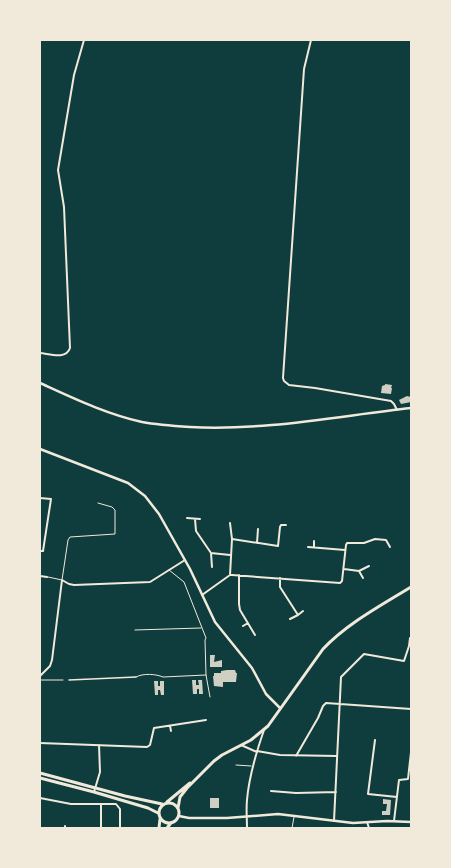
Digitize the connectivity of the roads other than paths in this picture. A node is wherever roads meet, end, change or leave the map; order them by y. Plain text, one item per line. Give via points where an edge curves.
1 (84, 40) edge
2 (311, 40) edge
3 (40, 353) edge
4 (40, 383) edge
5 (411, 408) edge
6 (397, 410) junction
7 (40, 449) edge
8 (40, 498) edge
9 (98, 503) dead end
10 (187, 518) dead end
11 (195, 519) junction
12 (200, 519) dead end
13 (230, 523) dead end
14 (286, 525) dead end
15 (258, 529) dead end
16 (387, 537) dead end
17 (232, 539) junction
18 (386, 540) junction
19 (314, 541) dead end
20 (257, 544) junction
21 (308, 547) dead end
22 (314, 547) junction
23 (390, 547) dead end
24 (346, 550) junction
25 (40, 551) edge
26 (211, 553) junction
27 (231, 555) junction
28 (185, 560) junction
29 (369, 566) dead end
30 (212, 567) dead end
31 (343, 569) junction
32 (169, 570) junction
33 (359, 571) junction
34 (230, 575) junction
35 (240, 575) junction
36 (40, 576) edge
37 (47, 577) joint
38 (280, 578) junction
39 (363, 578) dead end
40 (62, 580) junction
41 (411, 587) edge
42 (202, 595) junction
43 (303, 611) dead end
44 (298, 615) junction
45 (290, 619) dead end
46 (248, 623) junction
47 (243, 626) dead end
48 (201, 628) junction
49 (135, 630) dead end
50 (255, 635) dead end
51 (410, 638) dead end
52 (206, 675) junction
53 (40, 676) edge
54 (136, 677) joint
55 (40, 680) edge
56 (63, 680) dead end
57 (68, 680) dead end
58 (210, 697) dead end
59 (340, 703) junction
60 (280, 708) junction
61 (411, 709) edge
62 (206, 720) dead end
63 (170, 726) junction
64 (264, 730) junction
65 (171, 731) dead end
66 (375, 740) dead end
67 (40, 743) edge
68 (99, 745) junction
69 (241, 745) junction
70 (257, 751) junction
71 (411, 752) edge
72 (296, 756) junction
73 (338, 756) junction
74 (236, 765) dead end
75 (252, 766) junction
76 (40, 773) edge
77 (40, 778) edge
78 (194, 780) junction
79 (95, 790) junction
80 (271, 791) dead end
81 (280, 792) junction
82 (336, 792) junction
83 (280, 797) dead end
84 (397, 797) junction
85 (40, 798) edge
86 (167, 802) junction
87 (100, 804) junction
88 (162, 804) junction
89 (178, 808) junction
90 (158, 813) junction
91 (179, 816) junction
92 (246, 816) junction
93 (294, 816) junction
94 (160, 819) junction
95 (334, 821) junction
96 (394, 821) junction
97 (367, 822) junction
98 (411, 822) edge
99 (171, 823) junction
100 (101, 828) edge
101 (120, 828) edge
102 (159, 828) edge
103 (167, 828) edge
104 (247, 828) edge
105 (292, 828) edge
106 (370, 828) edge

1 - 3 street via 74,75 58,170 64,207 70,348 68,353 63,355
2 - 6 street via 304,69 283,378 289,385 391,401
4 - 6 main road via 122,417 164,425 206,428 272,426
5 - 6 main road
7 - 28 main road via 128,483 146,496
8 - 25 street via 51,499 43,552
9 - 40 lane via 115,510 115,534 70,537
10 - 11 street
11 - 12 street
11 - 26 street via 196,531
13 - 17 street
14 - 20 street via 280,527 278,546
15 - 20 street
16 - 18 street
17 - 20 street
17 - 27 street
18 - 23 street
18 - 24 street via 347,543
19 - 22 street
21 - 22 street
22 - 24 street
24 - 31 street
26 - 27 street
26 - 30 street
27 - 34 street
28 - 32 street
28 - 42 main road
29 - 33 street
31 - 33 street
31 - 38 street via 342,581 338,583
32 - 40 street via 154,580 142,582 74,585
32 - 48 lane via 184,582
33 - 39 street
34 - 35 street
34 - 42 street
35 - 38 street
35 - 46 street via 238,604
36 - 37 street
37 - 40 lane
38 - 44 street via 280,587
40 - 53 street via 52,660
41 - 60 main road via 343,630 331,641
42 - 60 main road via 215,622 252,668 266,694
43 - 44 street
44 - 45 street
46 - 47 street
46 - 50 street
48 - 49 lane
48 - 52 lane via 206,638
51 - 59 street via 404,661 364,654 341,677
52 - 54 lane via 157,674
52 - 58 lane
54 - 57 street
55 - 56 lane
59 - 61 street
59 - 72 street via 324,704
59 - 73 street
60 - 64 main road
62 - 63 street
63 - 65 street
63 - 68 street via 154,728 150,745 147,747
64 - 69 main road
64 - 70 street
66 - 84 street via 368,794
67 - 68 street
68 - 79 street via 100,772
69 - 70 street
69 - 78 main road via 222,755
70 - 72 street
70 - 75 street
71 - 84 street via 408,779 399,780
72 - 73 street
73 - 82 street
74 - 75 lane
75 - 92 street
76 - 79 main road
77 - 79 main road
78 - 86 main road
78 - 89 main road via 180,797
79 - 88 main road
79 - 90 main road
80 - 81 street
81 - 82 street
81 - 83 street
82 - 95 street
84 - 96 street
85 - 87 street via 71,804
86 - 88 main road
86 - 89 main road
87 - 100 street
87 - 101 street via 113,803 119,807
88 - 90 main road
89 - 91 main road
90 - 94 main road
91 - 92 main road
91 - 99 main road
92 - 93 main road
92 - 104 street
93 - 95 main road
93 - 105 lane
94 - 99 main road
94 - 102 main road
95 - 97 main road
96 - 97 main road
96 - 98 main road
97 - 106 street
99 - 103 main road

